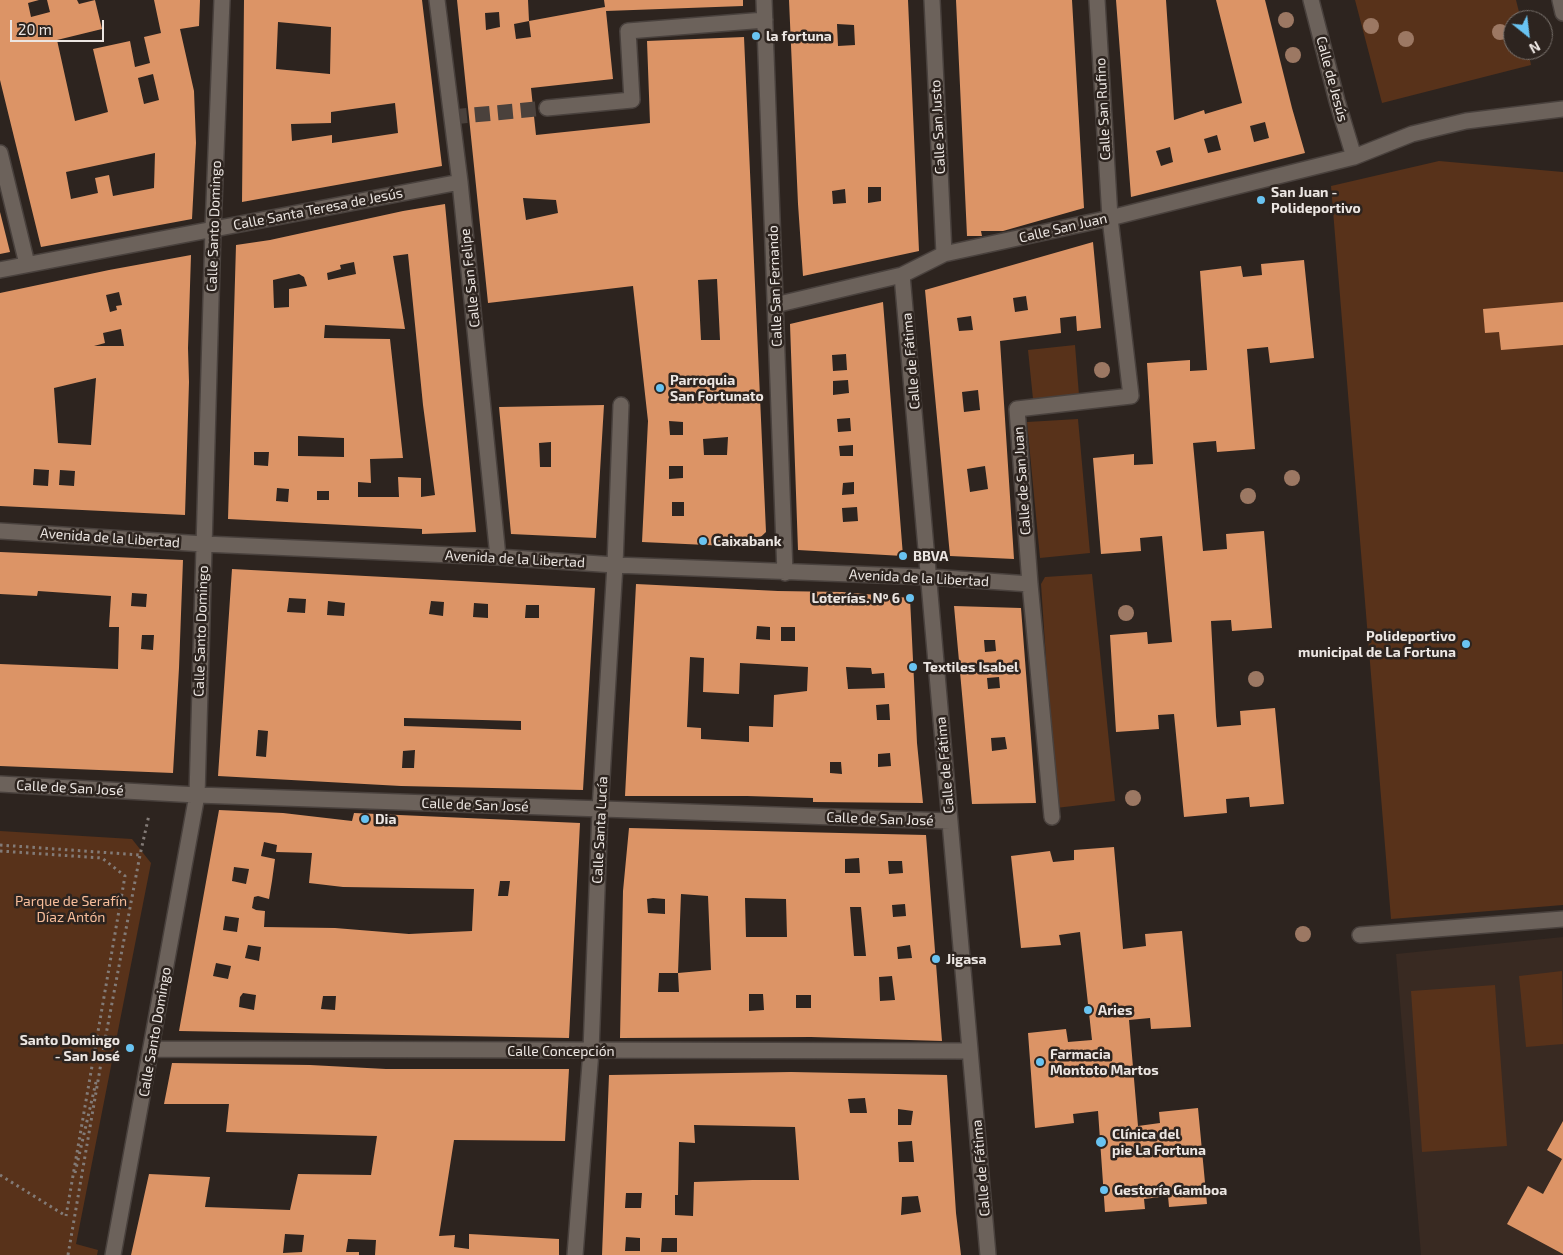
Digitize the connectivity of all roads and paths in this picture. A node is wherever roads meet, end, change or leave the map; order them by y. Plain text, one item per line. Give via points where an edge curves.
1 (222, 0) edge
2 (437, 0) edge
3 (764, 0) edge
4 (932, 0) edge
5 (1097, 0) edge
6 (1311, 0) edge
7 (1560, 0) edge
8 (1563, 12) edge
9 (765, 20) junction
10 (547, 108) tunnel mouth
11 (1563, 109) edge
12 (0, 153) edge
13 (1354, 157) junction
14 (460, 182) junction
15 (1110, 218) junction
16 (213, 229) junction
17 (944, 254) junction
18 (27, 264) junction
19 (0, 270) edge
20 (902, 275) junction
21 (776, 305) junction
22 (621, 405) dead end
23 (0, 531) edge
24 (204, 544) junction
25 (498, 557) junction
26 (615, 565) junction
27 (785, 573) junction
28 (930, 577) junction
29 (1030, 584) junction
30 (0, 784) edge
31 (155, 793) junction
32 (197, 795) junction
33 (600, 810) junction
34 (1052, 817) dead end
35 (950, 821) junction
36 (0, 845) edge
37 (0, 851) edge
38 (140, 856) junction
39 (1563, 919) edge
40 (1360, 934) dead end
41 (105, 1040) junction
42 (152, 1049) junction
43 (591, 1051) junction
44 (970, 1051) junction
45 (0, 1175) edge
46 (66, 1216) junction
47 (68, 1255) edge
48 (114, 1255) edge
49 (575, 1255) edge
50 (988, 1255) edge

1 - 16 street, Calle Santo Domingo
2 - 14 street, Calle San Felipe
3 - 9 street, Calle San Fernando
4 - 17 street, Calle San Justo
5 - 15 street, Calle San Rufino
6 - 13 street, Calle de Jesús
7 - 8 street
9 - 10 street via 628,31 632,100
9 - 21 street, Calle San Fernando
11 - 13 street, Calle San Juan via 1466,121 1421,132
12 - 18 street
13 - 15 street, Calle San Juan
14 - 16 street, Calle Santa Teresa de Jesús
14 - 25 street, Calle San Felipe
15 - 17 street, Calle San Juan
15 - 29 street, Calle de San Juan via 1132,396 1017,409
16 - 18 street, Calle Santa Teresa de Jesús
16 - 24 street, Calle Santo Domingo
17 - 20 street, Calle San Juan
18 - 19 street, Calle Santa Teresa de Jesús
20 - 21 street, Calle San Juan
20 - 28 street, Calle de Fátima
21 - 27 street, Calle San Fernando
22 - 26 street, Calle Santa Lucía
23 - 24 street, Avenida de la Libertad
24 - 25 street, Avenida de la Libertad
24 - 32 street, Calle Santo Domingo
25 - 26 street, Avenida de la Libertad
26 - 27 street, Avenida de la Libertad
26 - 33 street, Calle Santa Lucía
27 - 28 street, Avenida de la Libertad
28 - 29 street, Avenida de la Libertad
28 - 35 street, Calle de Fátima
29 - 34 street, Calle de San Juan
30 - 31 street, Calle de San José
31 - 32 street, Calle de San José
31 - 38 path
32 - 33 street, Calle de San José
32 - 42 street, Calle Santo Domingo
33 - 35 street, Calle de San José
33 - 43 street, Calle Santa Lucía
35 - 44 street, Calle de Fátima
36 - 38 path
37 - 46 path via 102,858 125,876
38 - 41 path
39 - 40 street
41 - 46 path
41 - 47 path
42 - 43 street, Calle Concepción
42 - 48 street, Calle Santo Domingo
43 - 44 street, Calle Concepción
43 - 49 street, Calle Santa Lucía
44 - 50 street, Calle de Fátima
45 - 46 path

